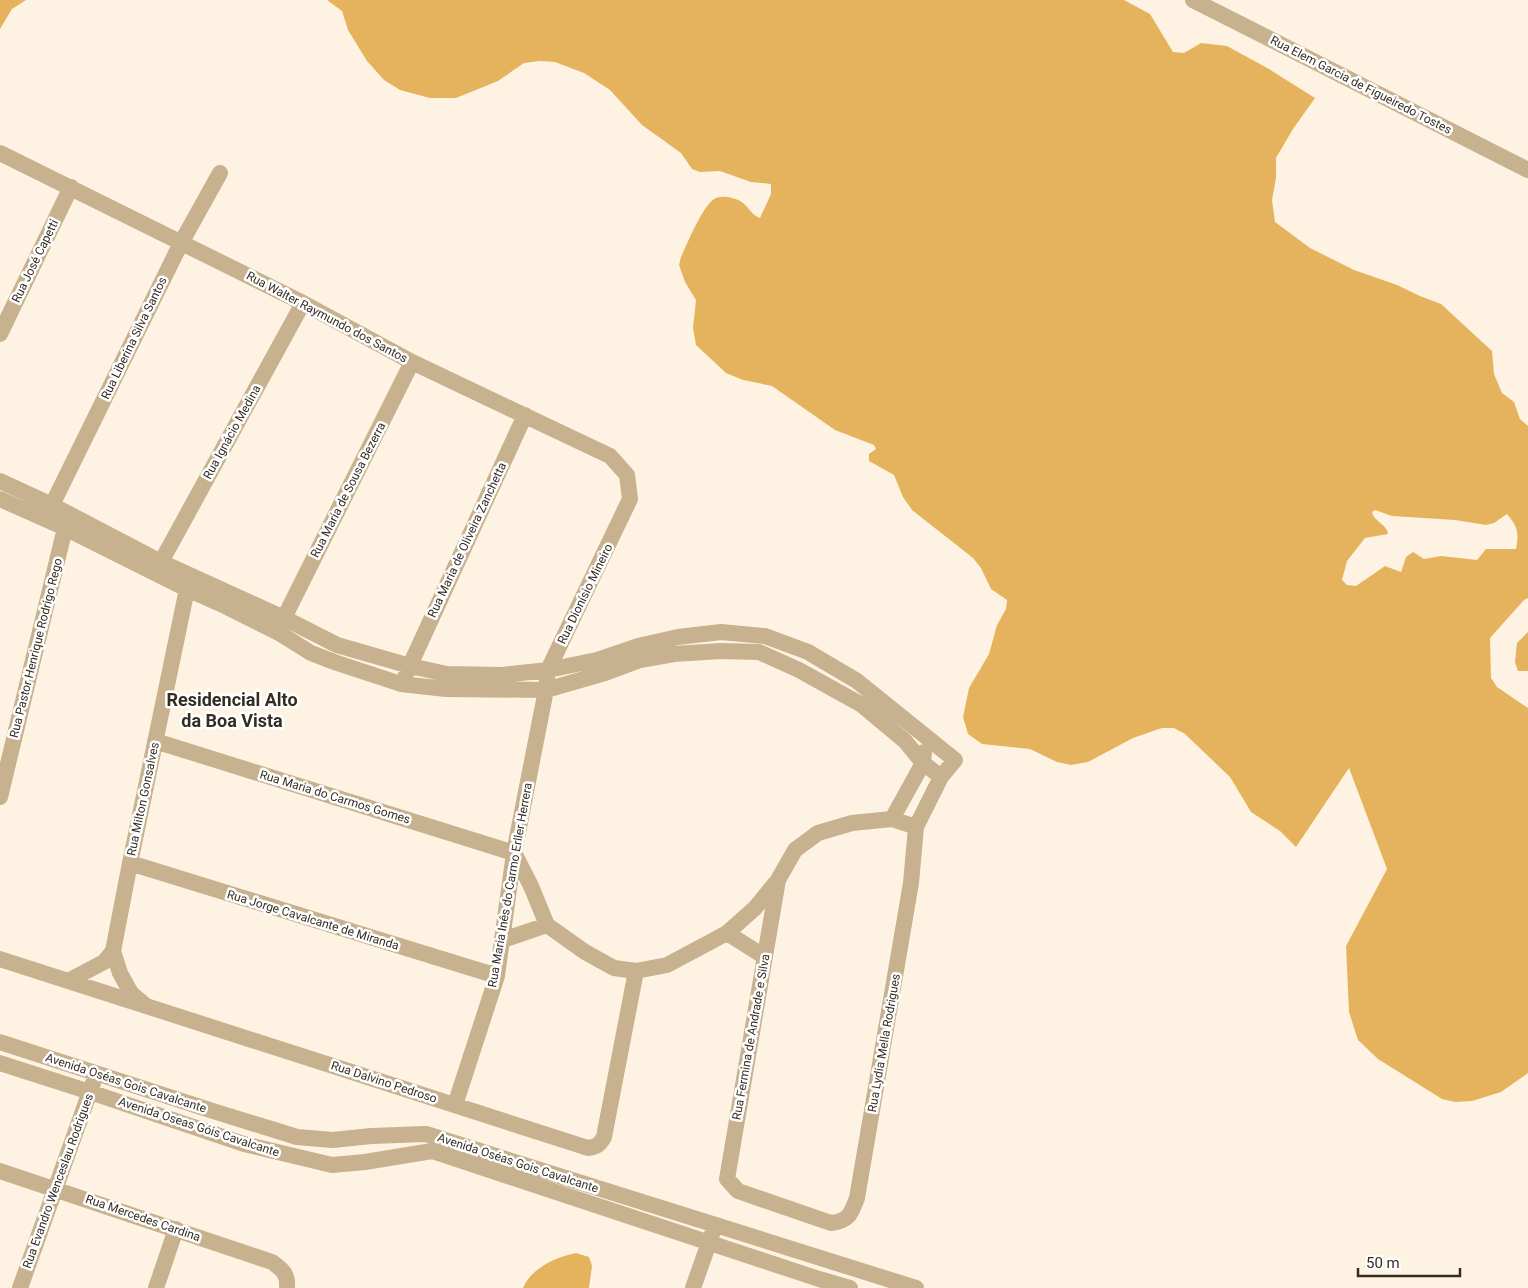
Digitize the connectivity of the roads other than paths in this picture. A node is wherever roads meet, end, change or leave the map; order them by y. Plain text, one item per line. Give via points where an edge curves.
1 (1193, 0) edge
2 (0, 153) edge
3 (1528, 170) edge
4 (220, 173) dead end
5 (70, 187) junction
6 (182, 242) junction
7 (303, 302) junction
8 (0, 334) edge
9 (412, 362) junction
10 (525, 415) junction
11 (0, 481) edge
12 (0, 499) edge
13 (630, 499) joint
14 (52, 505) junction
15 (65, 528) junction
16 (161, 562) junction
17 (187, 589) junction
18 (281, 625) junction
19 (410, 666) junction
20 (548, 670) junction
21 (401, 684) junction
22 (546, 690) junction
23 (926, 736) junction
24 (155, 741) junction
25 (924, 763) junction
26 (942, 777) junction
27 (0, 797) edge
28 (892, 819) junction
29 (916, 827) junction
30 (514, 853) junction
31 (130, 863) junction
32 (778, 880) junction
33 (547, 925) junction
34 (727, 933) junction
35 (503, 940) junction
36 (113, 951) junction
37 (765, 957) junction
38 (0, 959) edge
39 (636, 972) junction
40 (497, 976) junction
41 (68, 981) junction
42 (146, 1005) junction
43 (0, 1042) edge
44 (0, 1063) edge
45 (97, 1073) junction
46 (90, 1092) junction
47 (455, 1105) junction
48 (432, 1151) joint
49 (0, 1171) edge
50 (55, 1189) junction
51 (738, 1191) joint
52 (715, 1225) junction
53 (176, 1230) junction
54 (709, 1243) junction
55 (817, 1284) edge
56 (20, 1288) edge
57 (156, 1288) edge
58 (287, 1288) edge
59 (693, 1288) edge
60 (850, 1288) edge
61 (916, 1288) edge

1 - 3 street, Rua Elem Garcia de Figueiredo Tostes
2 - 5 street, Rua Walter Raymundo dos Santos
4 - 6 street, Rua Liberina Silva Santos
5 - 6 street, Rua Walter Raymundo dos Santos
5 - 8 street, Rua José Capetti
6 - 7 street, Rua Walter Raymundo dos Santos
6 - 14 street, Rua Liberina Silva Santos
7 - 9 street, Rua Walter Raymundo dos Santos
7 - 16 street, Rua Ignácio Medina
9 - 10 street, Rua Walter Raymundo dos Santos
9 - 18 street, Rua Maria de Sousa Bezerra
10 - 13 street, Rua Walter Raymundo dos Santos via 610,456 627,475
10 - 19 street, Rua Maria de Oliveira Zanchetta
11 - 14 street
12 - 15 street
13 - 20 street, Rua Dionísio Mineiro
14 - 16 street
15 - 17 street
15 - 27 street, Rua Pastor Henrique Rodrigo Rego
16 - 18 street
17 - 18 street
17 - 24 street, Rua Milton Gonsalves
18 - 19 street
18 - 21 street via 311,653
19 - 20 street via 447,674 502,675
19 - 21 street, Rua Maria de Oliveira Zanchetta
20 - 22 street, Rua Dionísio Mineiro
20 - 23 street via 678,637 721,632 765,636 808,652 857,681
21 - 22 street via 446,689
22 - 25 street via 640,660 674,654 760,652 862,705 905,741
22 - 30 street, Rua Maria Inês do Carmo Erller Herrera
23 - 25 street
23 - 26 street, Rua Lydia Mella Rodrigues via 955,760
24 - 30 street, Rua Maria do Carmos Gomes
24 - 31 street, Rua Milton Gonsalves
25 - 26 street
25 - 28 street
26 - 29 street, Rua Lydia Mella Rodrigues
28 - 29 street
28 - 32 street via 852,823 818,833 795,850
29 - 51 street, Rua Lydia Mella Rodrigues via 911,883 880,1071 857,1198 850,1214 842,1222 830,1224
30 - 33 street
30 - 35 street, Rua Maria Inês do Carmo Erller Herrera
31 - 36 street, Rua Milton Gonsalves
31 - 40 street, Rua Jorge Cavalcante de Miranda
32 - 34 street via 755,908
32 - 37 street, Rua Fermina de Andrade e Silva
33 - 35 street
33 - 39 street via 614,968
34 - 37 street
34 - 39 street via 668,965
35 - 40 street, Rua Maria Inês do Carmo Erller Herrera
36 - 41 street via 104,962
36 - 42 street, Rua Milton Gonsalves via 131,993
37 - 51 street, Rua Fermina de Andrade e Silva via 727,1179
38 - 41 street, Rua Dalvino Pedroso
39 - 47 street, Rua Dalvino Pedroso via 604,1138 595,1147 588,1148
40 - 47 street, Rua Maria Inês do Carmo Erller Herrera
41 - 42 street, Rua Dalvino Pedroso
42 - 47 street, Rua Dalvino Pedroso
43 - 45 street, Avenida Oséas Gois Cavalcante
44 - 46 street, Avenida Oseas Góis Cavalcante
45 - 46 street, Rua Evandro Wenceslau Rodrigues
45 - 52 street, Avenida Oséas Gois Cavalcante via 297,1137 333,1140 426,1134
46 - 48 street, Avenida Oseas Góis Cavalcante via 244,1144 332,1166
46 - 50 street, Rua Evandro Wenceslau Rodrigues
48 - 54 street, Avenida Oséas Gois Cavalcante
49 - 50 street, Rua Mercedes Cardina
50 - 53 street, Rua Mercedes Cardina
50 - 56 street, Rua Evandro Wenceslau Rodrigues
52 - 54 street
52 - 61 street, Avenida Oséas Gois Cavalcante
53 - 57 street
53 - 58 street, Rua Mercedes Cardina via 272,1262 283,1270
54 - 55 street, Avenida Oséas Gois Cavalcante
54 - 59 street
55 - 60 street, Avenida Oséas Gois Cavalcante

